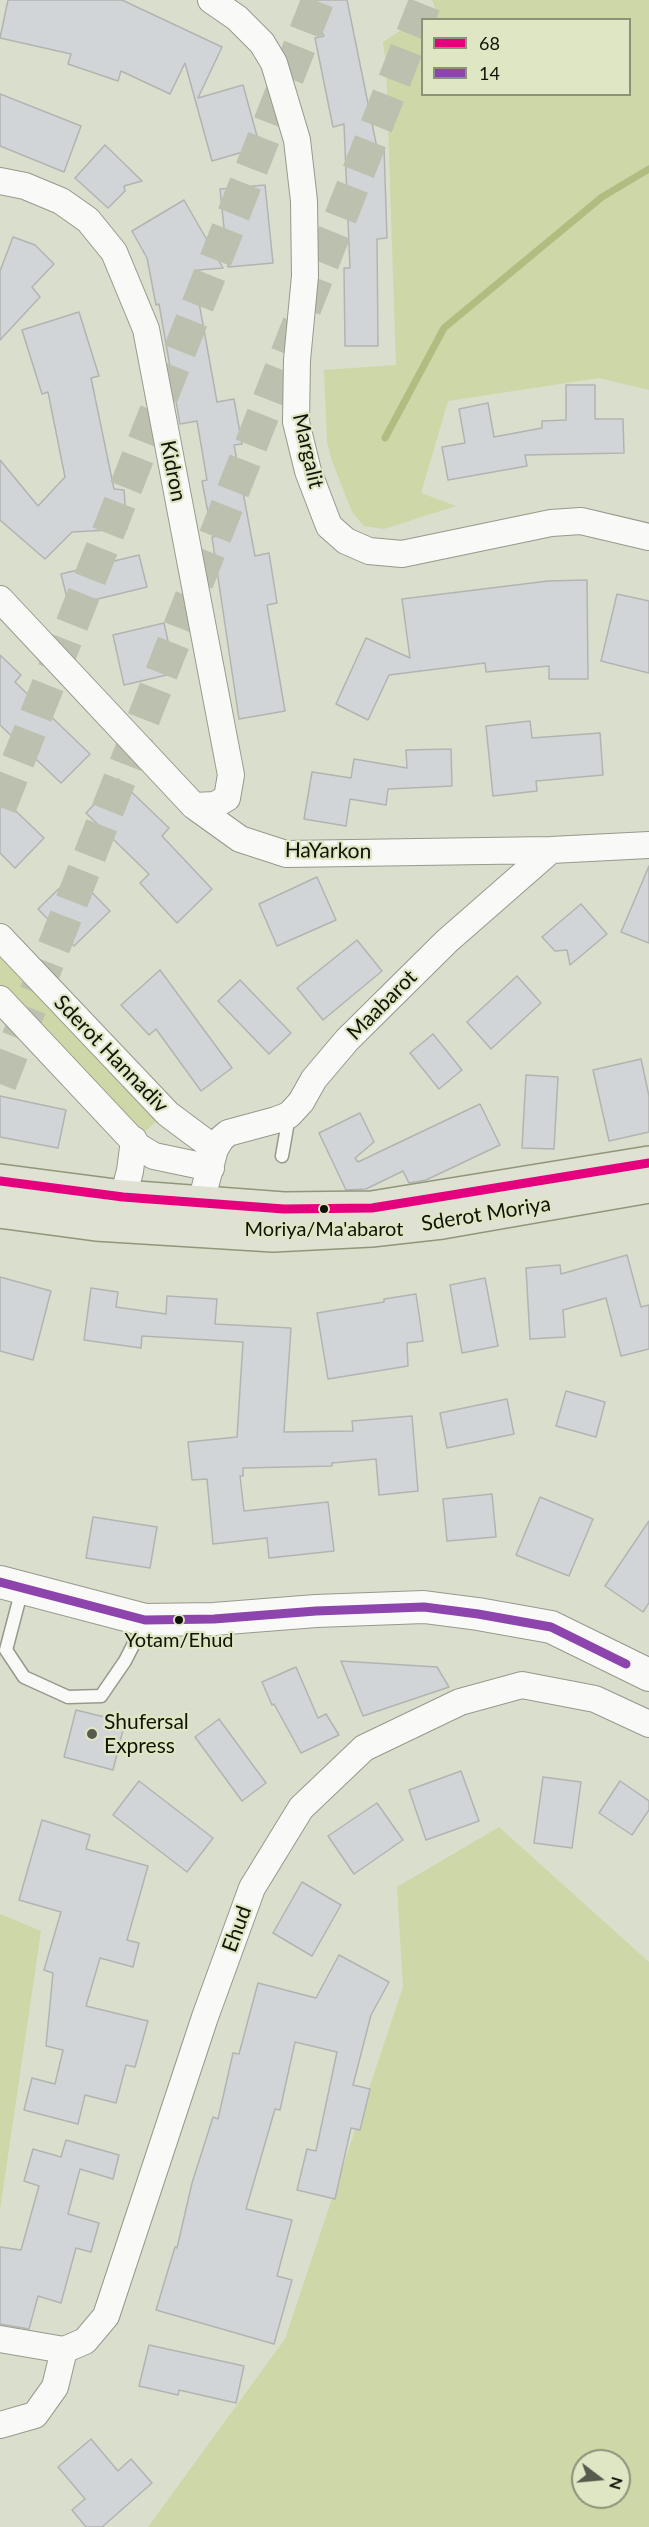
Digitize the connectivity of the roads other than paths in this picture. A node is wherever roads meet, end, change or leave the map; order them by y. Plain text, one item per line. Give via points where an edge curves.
1 (211, 0) edge
2 (0, 180) edge
3 (649, 537) edge
4 (0, 599) edge
5 (194, 806) junction
6 (649, 845) edge
7 (551, 850) junction
8 (0, 937) edge
9 (0, 999) edge
10 (289, 1115) junction
11 (134, 1140) junction
12 (282, 1156) dead end
13 (213, 1159) junction
14 (649, 1163) edge
15 (0, 1181) edge
16 (649, 1186) edge
17 (123, 1197) junction
18 (201, 1202) junction
19 (0, 1211) edge
20 (161, 1227) junction
21 (11, 1586) edge
22 (145, 1620) junction
23 (649, 1675) edge
24 (649, 1724) edge
25 (0, 2339) edge
26 (64, 2350) junction
27 (0, 2425) edge

1 - 3 street, Margalit via 262,43 274,63 297,140 304,201 305,276 296,422 308,471 329,526 346,541 369,551 402,554 571,521
2 - 5 street, Kidron via 61,201 88,220 114,252 146,329 231,775 227,798 214,805
4 - 5 street, HaYarkon
5 - 7 street, HaYarkon via 240,840 286,854
6 - 7 street, HaYarkon
7 - 10 street, Maabarot via 447,941 347,1040
8 - 13 street, Sderot Hannadiv via 168,1114 207,1141
9 - 11 street, Sderot Hannadiv
10 - 12 lane
10 - 13 street via 228,1133 221,1139
11 - 13 street, Sderot Hannadiv via 139,1148 154,1156
11 - 17 street, Sderot Hannadiv
13 - 18 street
14 - 18 main road, Sderot Moriya via 372,1208 284,1209
15 - 17 main road, Sderot Moriya
16 - 20 main road, Sderot Moriya via 442,1222 371,1230 273,1235
17 - 18 main road, Sderot Moriya
18 - 20 street via 189,1218
19 - 20 main road, Sderot Moriya via 96,1224
21 - 22 street
21 - 22 lane via 6,1650 24,1677 68,1697 101,1696 125,1661
22 - 23 street via 424,1607 551,1627
24 - 26 street, Ehud via 595,1699 522,1685 460,1702 364,1748 301,1808 252,1888 204,2017 106,2316 85,2341
25 - 26 street
26 - 27 street via 55,2387 35,2415

